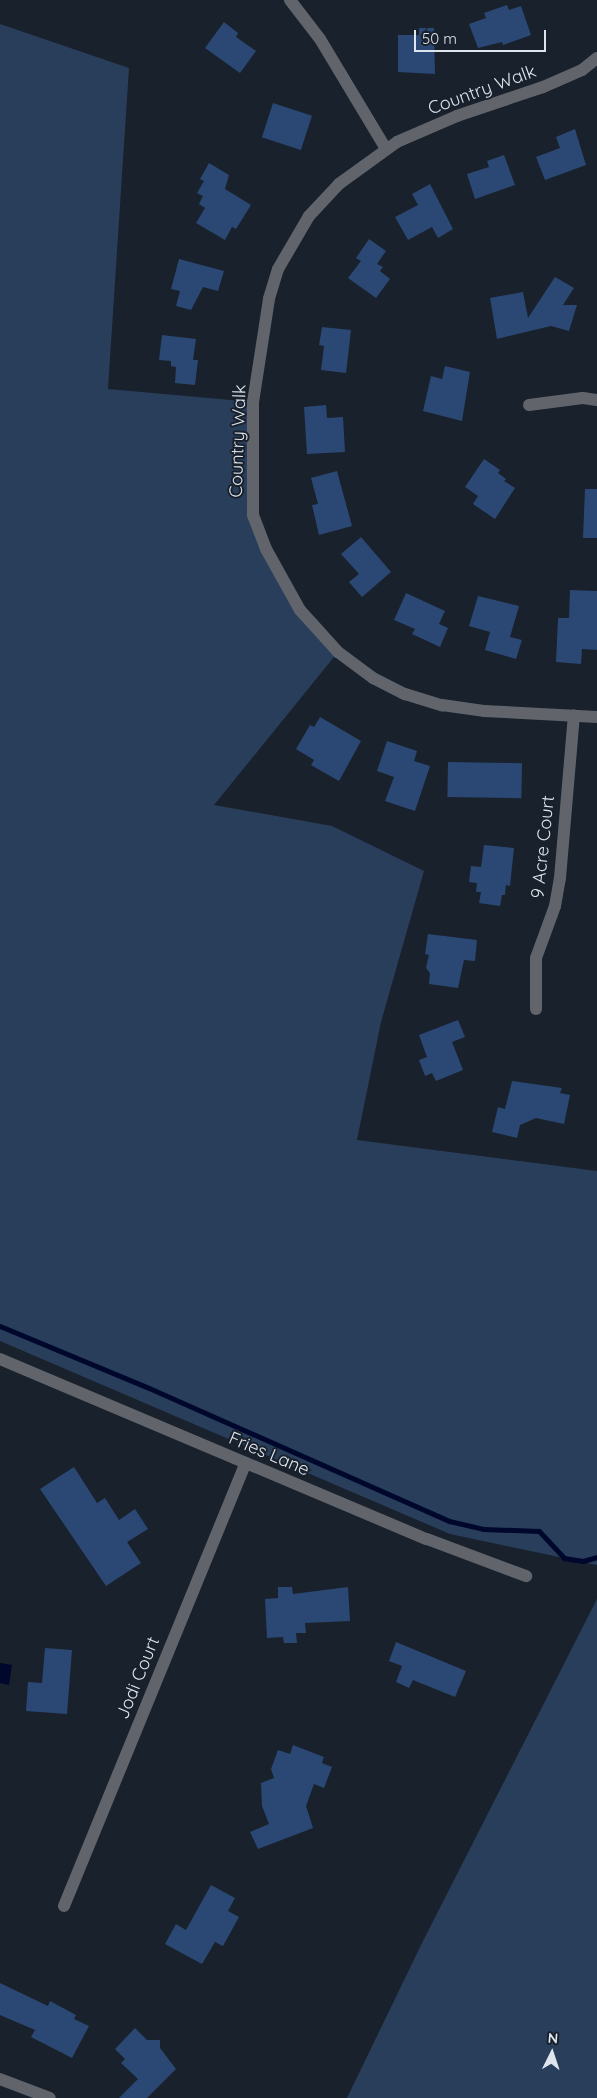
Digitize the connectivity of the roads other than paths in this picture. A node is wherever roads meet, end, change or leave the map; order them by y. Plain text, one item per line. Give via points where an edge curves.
1 (290, 0) edge
2 (597, 58) edge
3 (386, 149) junction
4 (597, 400) edge
5 (529, 405) dead end
6 (574, 716) junction
7 (597, 717) edge
8 (536, 1009) dead end
9 (0, 1358) edge
10 (246, 1463) junction
11 (526, 1576) dead end
12 (64, 1906) dead end
13 (0, 2079) edge
14 (50, 2098) edge

1 - 3 street via 320,39
2 - 3 street, Country Walk via 582,70 457,116
3 - 6 street, Country Walk via 340,184 309,216 278,269 269,299 253,402 253,515 266,549 300,610 338,652 373,678 405,694 442,705
4 - 5 street via 583,398
6 - 7 street, Country Walk
6 - 8 street, 9 Acre Court via 560,878 555,906 536,958
9 - 10 street, Fries Lane
10 - 11 street, Fries Lane via 427,1539
10 - 12 street, Jodi Court
13 - 14 street

